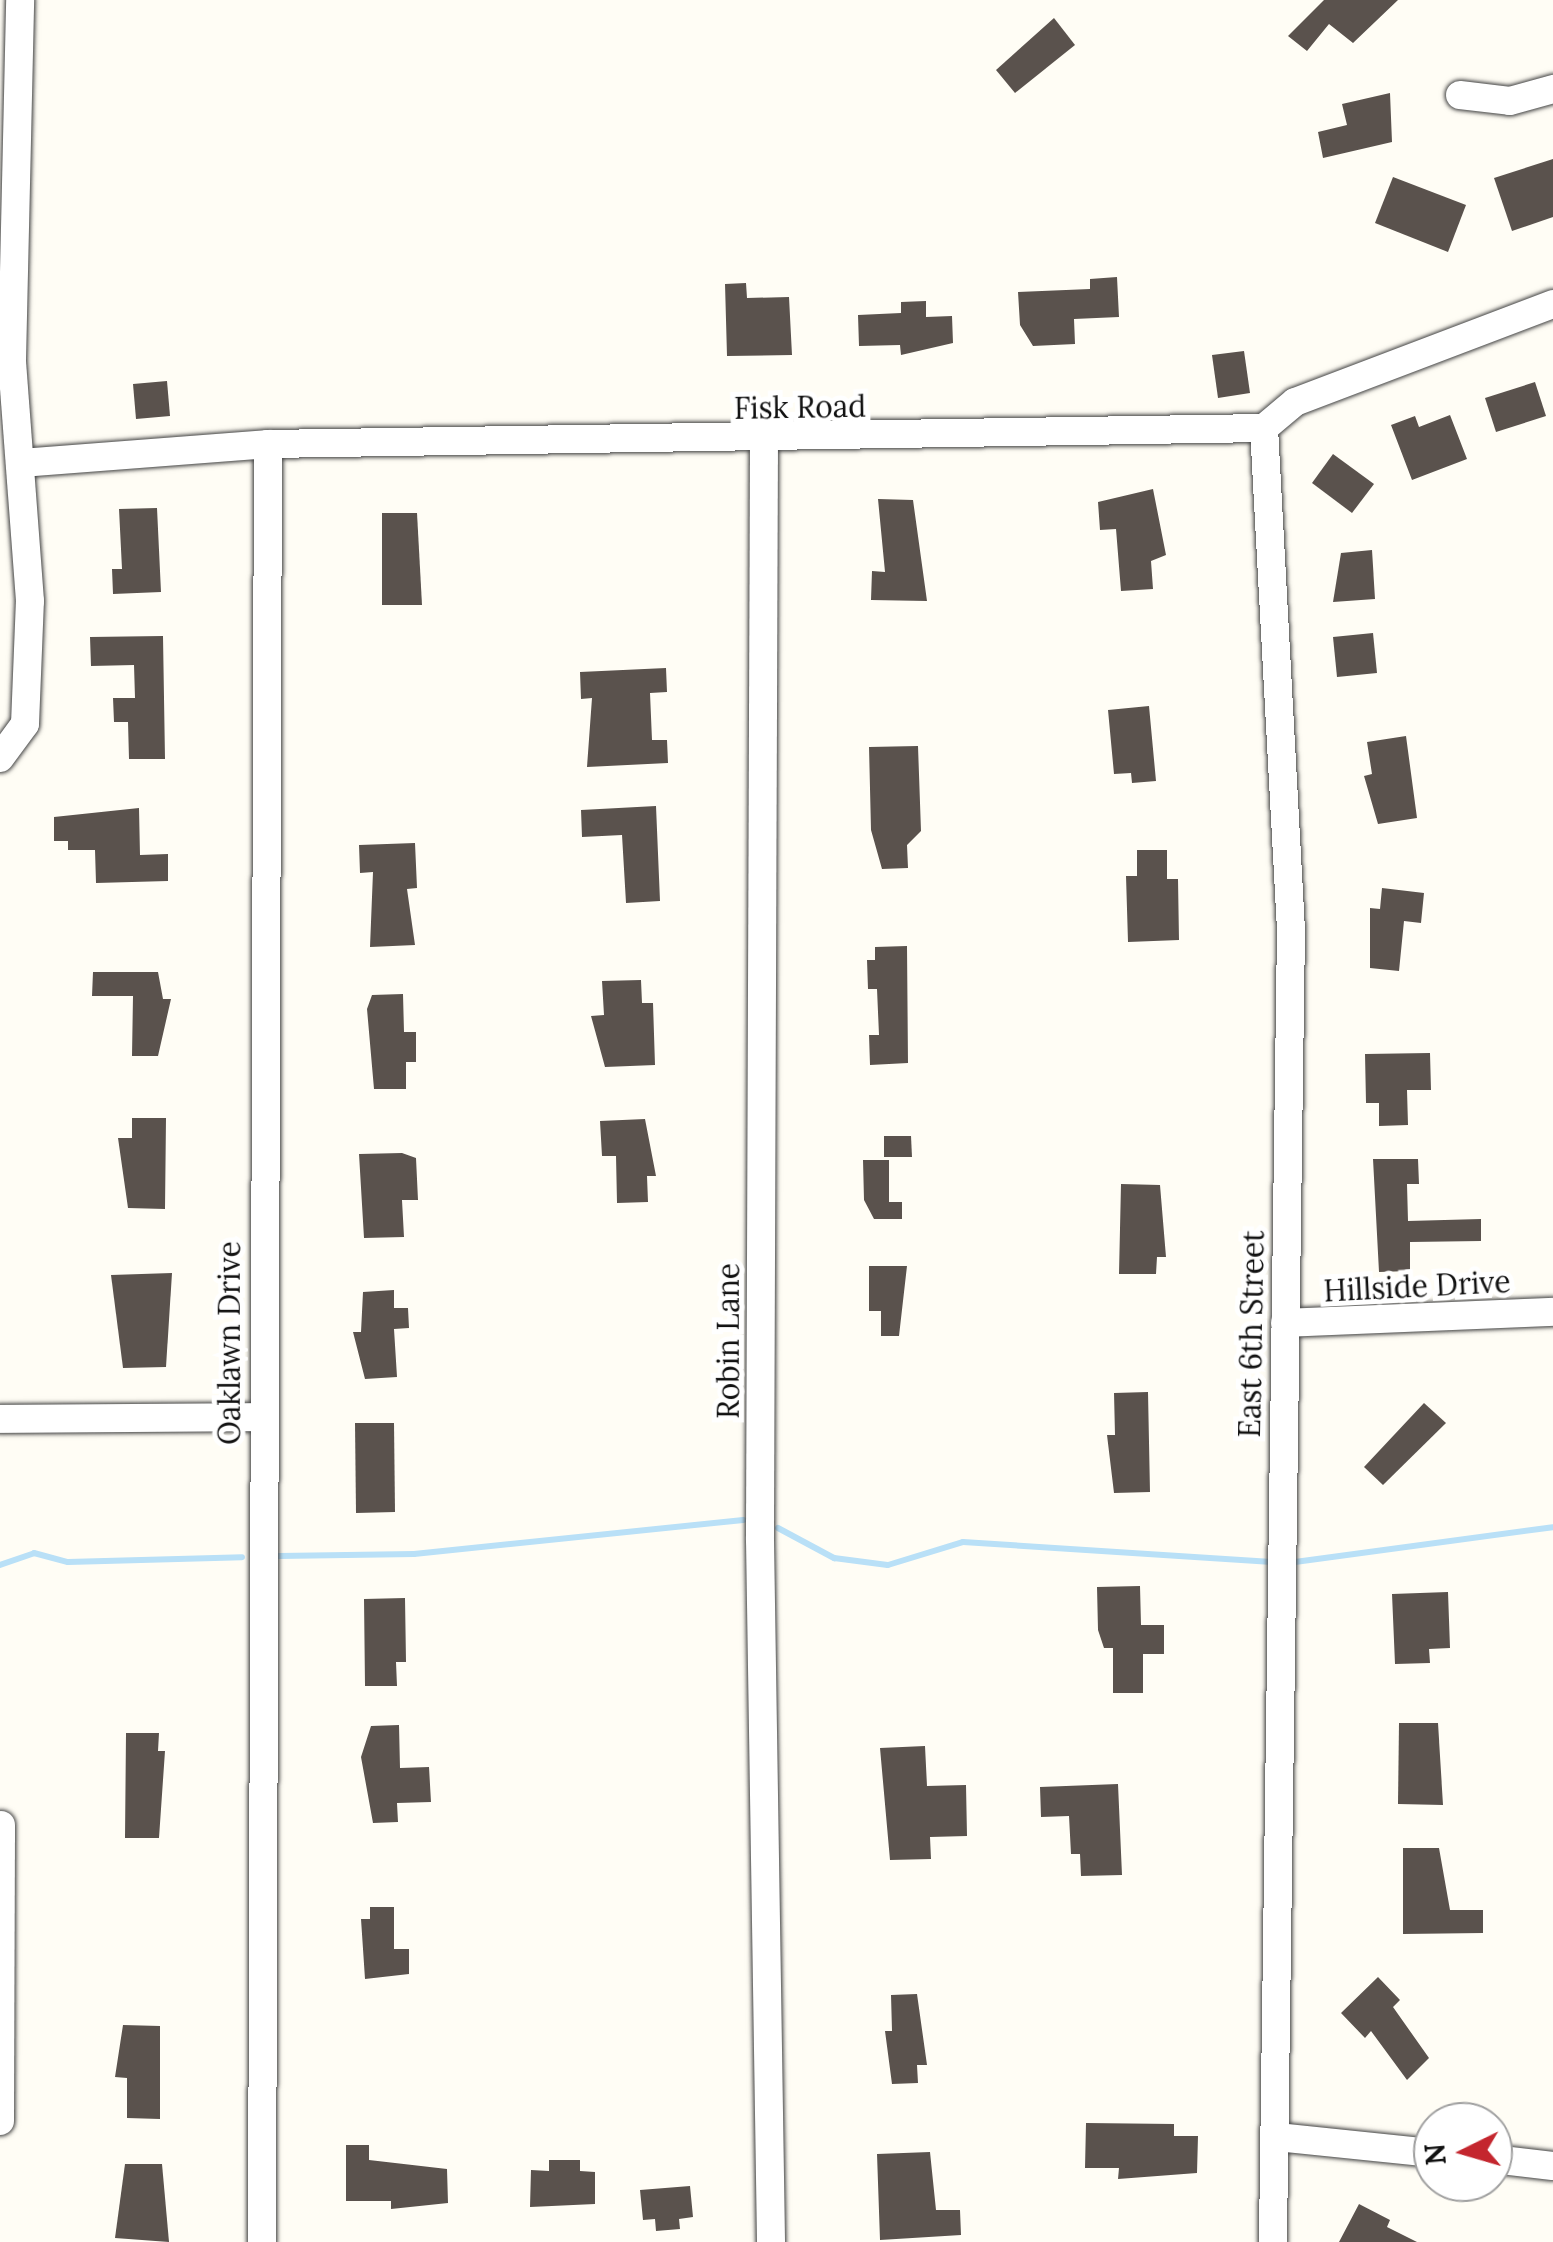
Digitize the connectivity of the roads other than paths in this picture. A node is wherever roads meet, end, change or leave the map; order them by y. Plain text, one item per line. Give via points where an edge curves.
1 (20, 0) edge
2 (1553, 89) edge
3 (1460, 94) dead end
4 (6, 215) edge
5 (1553, 304) edge
6 (1264, 428) junction
7 (764, 440) junction
8 (268, 444) junction
9 (22, 463) junction
10 (0, 758) edge
11 (1553, 1312) edge
12 (1284, 1322) junction
13 (260, 1417) junction
14 (0, 1418) edge
15 (2, 1825) edge
16 (0, 1885) edge
17 (0, 2121) edge
18 (1277, 2137) junction
19 (1413, 2151) edge
20 (1513, 2161) edge
21 (1553, 2166) edge
22 (262, 2242) edge
23 (770, 2242) edge
24 (1274, 2242) edge

1 - 4 street
2 - 3 street via 1510,101
4 - 9 street
5 - 6 street via 1295,402
6 - 7 street, Fisk Road
6 - 12 street, East 6th Street via 1292,930
7 - 8 street, Fisk Road
7 - 23 street, Robin Lane via 760,1540
8 - 9 street, Fisk Road
8 - 13 street, Oaklawn Drive
9 - 10 street via 26,724
11 - 12 street, Hillside Drive
12 - 18 street, East 6th Street
13 - 14 street
13 - 22 street, Oaklawn Drive
15 - 16 street
16 - 17 street
18 - 19 street
18 - 24 street, East 6th Street
20 - 21 street

